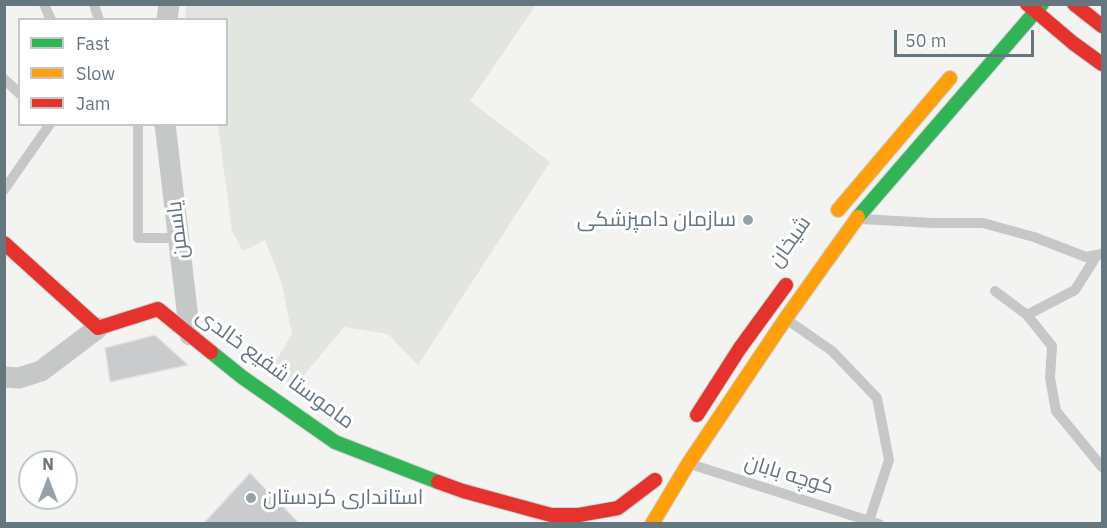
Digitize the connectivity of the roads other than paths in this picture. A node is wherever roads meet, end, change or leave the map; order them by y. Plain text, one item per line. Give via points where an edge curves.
1 (44, 4) edge
2 (1074, 4) edge
3 (1034, 7) edge
4 (50, 18) edge
5 (1102, 26) edge
6 (1102, 64) edge
7 (961, 65) dead end
8 (49, 126) edge
9 (138, 126) edge
10 (165, 126) edge
11 (4, 190) edge
12 (857, 218) junction
13 (832, 219) dead end
14 (179, 238) junction
15 (4, 243) edge
16 (1100, 255) edge
17 (792, 275) dead end
18 (995, 291) dead end
19 (770, 307) junction
20 (1028, 315) junction
21 (786, 318) junction
22 (98, 328) junction
23 (190, 335) junction
24 (4, 377) edge
25 (689, 428) dead end
26 (688, 464) junction
27 (665, 465) dead end
28 (1102, 467) edge
29 (655, 480) junction
30 (638, 508) dead end
31 (556, 519) edge
32 (872, 522) edge
33 (652, 524) edge

1 - 4 lane
2 - 5 street
3 - 6 street via 1072,43
3 - 12 street, شیخان
7 - 13 street, شیخان
8 - 11 lane
9 - 14 lane via 138,238
10 - 14 street, یاسمن
12 - 16 lane via 983,223 1086,257
12 - 21 street, شیخان
14 - 23 street, یاسمن
15 - 22 street
16 - 20 lane via 1075,290
17 - 19 street, شیخان
18 - 20 lane
19 - 21 street
19 - 25 street, شیخان
20 - 28 lane via 1052,346 1050,378 1056,411
21 - 26 street, شیخان
21 - 32 lane via 832,351 877,398 889,460
22 - 23 street, ماموستا شفیع خالدی via 158,309
22 - 24 street via 41,371 19,378
23 - 31 street, ماموستا شفیع خالدی via 335,442 463,491
26 - 32 lane, کوچه بابان
26 - 33 street, شیخان
27 - 29 street
29 - 30 street
29 - 31 street, ماموستا شفیع خالدی via 618,508

